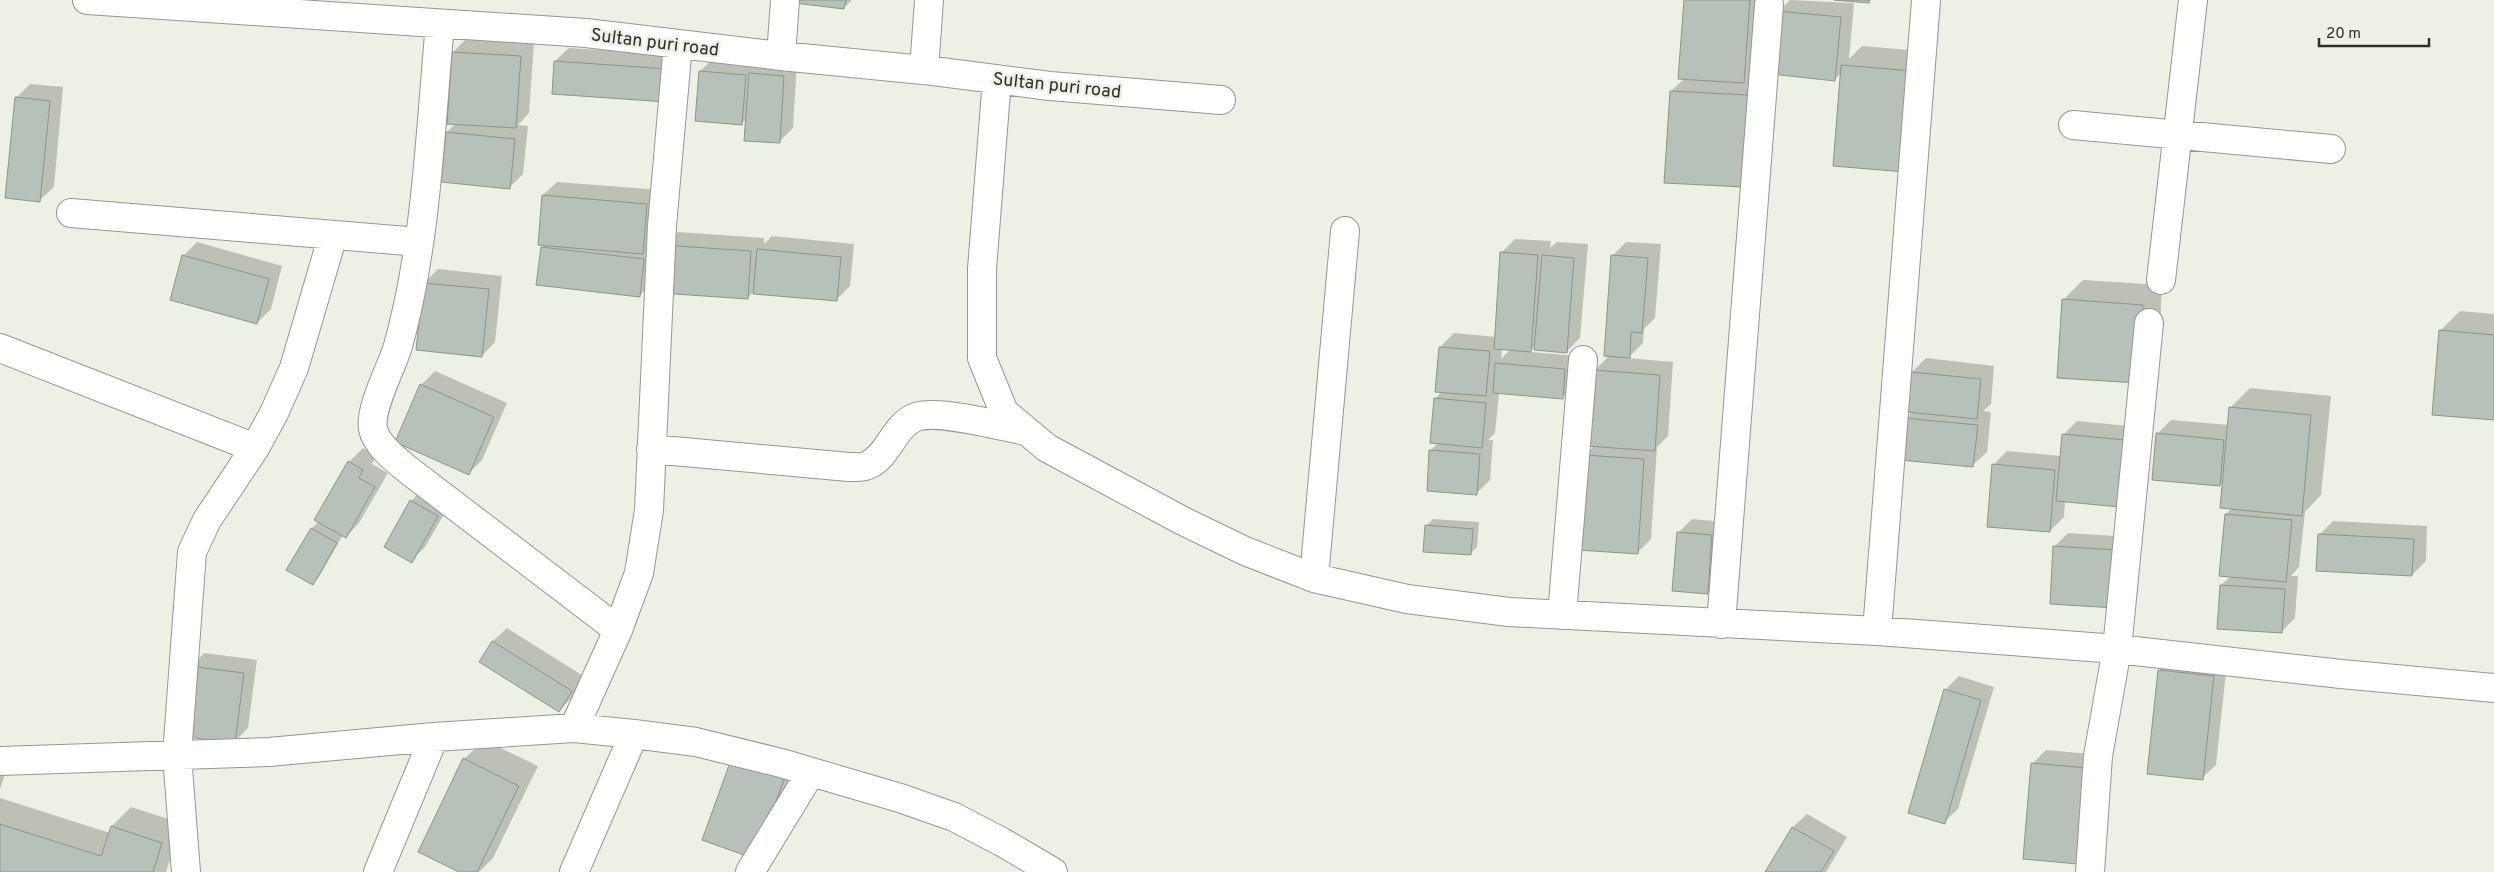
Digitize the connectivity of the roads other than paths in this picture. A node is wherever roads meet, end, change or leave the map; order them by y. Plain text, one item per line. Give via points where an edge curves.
1 (87, 0) edge
2 (785, 0) edge
3 (929, 0) edge
4 (1926, 0) edge
5 (2193, 0) edge
6 (1769, 5) dead end
7 (440, 24) junction
8 (678, 44) junction
9 (781, 56) junction
10 (924, 70) junction
11 (997, 79) junction
12 (1221, 100) dead end
13 (2073, 125) dead end
14 (2178, 133) junction
15 (2331, 149) dead end
16 (71, 213) dead end
17 (1345, 231) dead end
18 (334, 235) junction
19 (420, 242) junction
20 (2161, 280) dead end
21 (2148, 323) dead end
22 (0, 348) edge
23 (1582, 360) dead end
24 (1027, 431) junction
25 (254, 448) junction
26 (651, 449) junction
27 (1314, 578) junction
28 (1562, 615) junction
29 (1721, 624) junction
30 (618, 630) junction
31 (1877, 631) junction
32 (2117, 649) junction
33 (2494, 688) edge
34 (574, 728) junction
35 (634, 734) junction
36 (434, 737) junction
37 (177, 755) junction
38 (0, 761) edge
39 (811, 772) junction
40 (1043, 870) edge
41 (186, 872) edge
42 (378, 872) edge
43 (574, 872) edge
44 (750, 872) edge
45 (2090, 872) edge

1 - 7 street, Sultan puri road
2 - 9 street
3 - 10 street
4 - 31 street
5 - 14 street
6 - 29 street
7 - 8 street, Sultan puri road
7 - 19 street
8 - 9 street, Sultan puri road
8 - 26 street via 662,226
9 - 10 street, Sultan puri road
10 - 11 street, Sultan puri road
11 - 12 street, Sultan puri road
11 - 24 street via 982,270 982,358 1004,412
13 - 14 street
14 - 15 street
14 - 20 street
16 - 18 street
17 - 27 street
18 - 19 street
18 - 25 street via 294,368
19 - 30 street via 398,347 377,400 373,429 384,449 412,474
21 - 32 street
22 - 25 street
23 - 28 street
24 - 26 street via 932,414 915,417 902,428 881,457 867,466 849,467
24 - 27 street via 1047,448 1183,521 1245,551
25 - 37 street via 207,520 192,552
26 - 30 street via 649,510 639,572
27 - 28 street via 1408,599
28 - 29 street
29 - 31 street
30 - 34 street
31 - 32 street
32 - 33 street
32 - 45 street via 2098,756
34 - 35 street
34 - 36 street
35 - 39 street via 696,742
35 - 43 street
36 - 37 street via 269,752
36 - 42 street
37 - 38 street
37 - 41 street
39 - 40 street via 954,817
39 - 44 street

